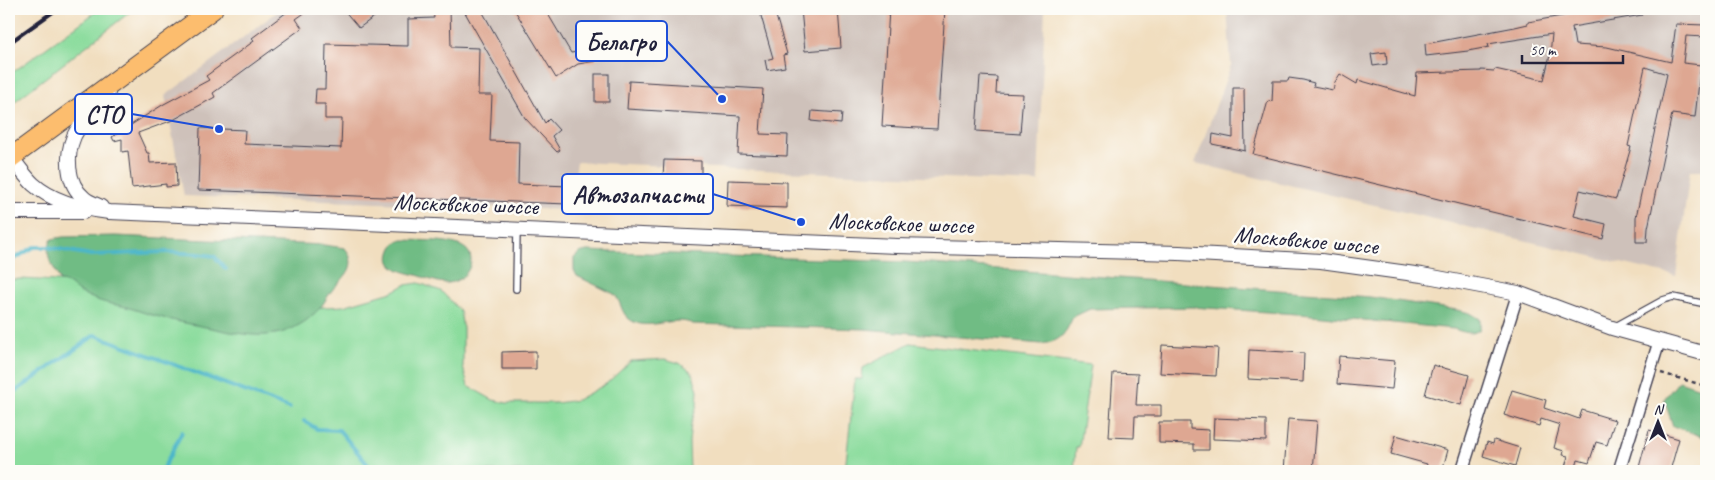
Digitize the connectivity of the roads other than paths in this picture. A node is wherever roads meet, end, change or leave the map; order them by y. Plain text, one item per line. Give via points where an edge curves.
1 (213, 9) edge
2 (140, 62) junction
3 (10, 158) edge
4 (9, 212) edge
5 (128, 213) junction
6 (517, 229) junction
7 (516, 289) dead end
8 (1518, 293) junction
9 (1706, 304) edge
10 (1612, 328) junction
11 (1659, 342) junction
12 (1706, 354) edge
13 (1462, 471) edge
14 (1619, 471) edge

1 - 2 highway
2 - 3 highway
2 - 5 street via 101,100 82,124 69,154 70,174 77,191 84,198 100,207
3 - 5 street, Московское шоссе via 32,184 50,195 82,208
4 - 5 street
5 - 6 street, Московское шоссе
6 - 7 lane
6 - 8 street, Московское шоссе via 1321,261
8 - 10 street, Московское шоссе
8 - 13 street
9 - 10 lane via 1673,297
10 - 11 street, Московское шоссе
11 - 12 street, Московское шоссе
11 - 14 street

